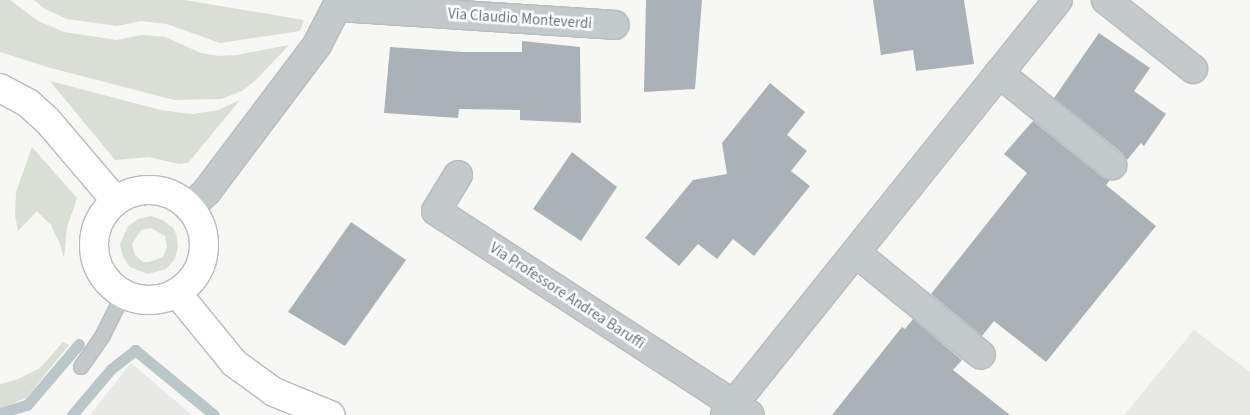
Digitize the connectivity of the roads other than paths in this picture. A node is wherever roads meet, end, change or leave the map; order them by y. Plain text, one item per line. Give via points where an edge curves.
1 (1058, 0) edge
2 (1106, 0) edge
3 (339, 3) edge
4 (614, 25) dead end
5 (1193, 69) dead end
6 (999, 73) junction
7 (0, 88) edge
8 (1112, 165) dead end
9 (458, 175) dead end
10 (116, 201) junction
11 (190, 208) junction
12 (856, 253) junction
13 (177, 293) junction
14 (123, 295) junction
15 (981, 355) dead end
16 (80, 367) dead end
17 (736, 411) edge
18 (330, 415) edge

1 - 6 street, Via Professore Andrea Baruffi
2 - 5 street
3 - 4 street, Via Claudio Monteverdi
3 - 11 street, Via Claudio Monteverdi via 317,45 207,191
6 - 8 street
6 - 12 street, Via Professore Andrea Baruffi
7 - 10 street via 28,103 47,120
9 - 17 street, Via Professore Andrea Baruffi via 436,211
10 - 11 street via 130,193 162,191
10 - 14 street via 103,214 96,231 94,249 98,268
11 - 13 street via 201,229 204,253 195,276
12 - 15 street
12 - 17 street, Via Professore Andrea Baruffi
13 - 14 street via 160,299 141,300
13 - 18 street via 234,363 274,392
14 - 16 lane via 103,335

